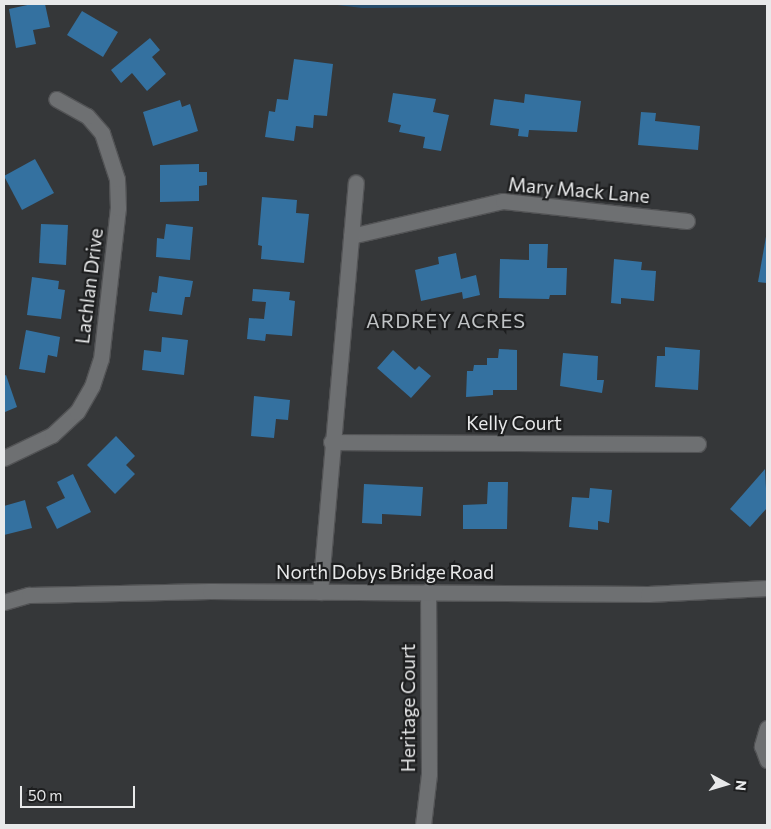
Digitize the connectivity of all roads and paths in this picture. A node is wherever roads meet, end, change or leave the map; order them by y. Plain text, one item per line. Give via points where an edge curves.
1 (56, 99) dead end
2 (356, 183) dead end
3 (687, 220) dead end
4 (351, 236) junction
5 (331, 442) junction
6 (698, 444) dead end
7 (4, 458) edge
8 (767, 588) edge
9 (428, 591) junction
10 (320, 592) junction
11 (4, 602) edge
12 (767, 728) edge
13 (767, 760) edge
14 (423, 825) edge

1 - 7 street, Lachlan Drive via 87,116 102,132 117,179 118,208 101,359 92,386 77,412 52,435
2 - 4 street
3 - 4 street, Mary Mack Lane via 503,201
4 - 5 street
5 - 6 street, Kelly Court
5 - 10 street
8 - 9 street, North Dobys Bridge Road via 648,594
9 - 10 street, North Dobys Bridge Road
9 - 14 street, Heritage Court via 429,774
10 - 11 street, North Dobys Bridge Road via 29,596
12 - 13 street via 762,746

